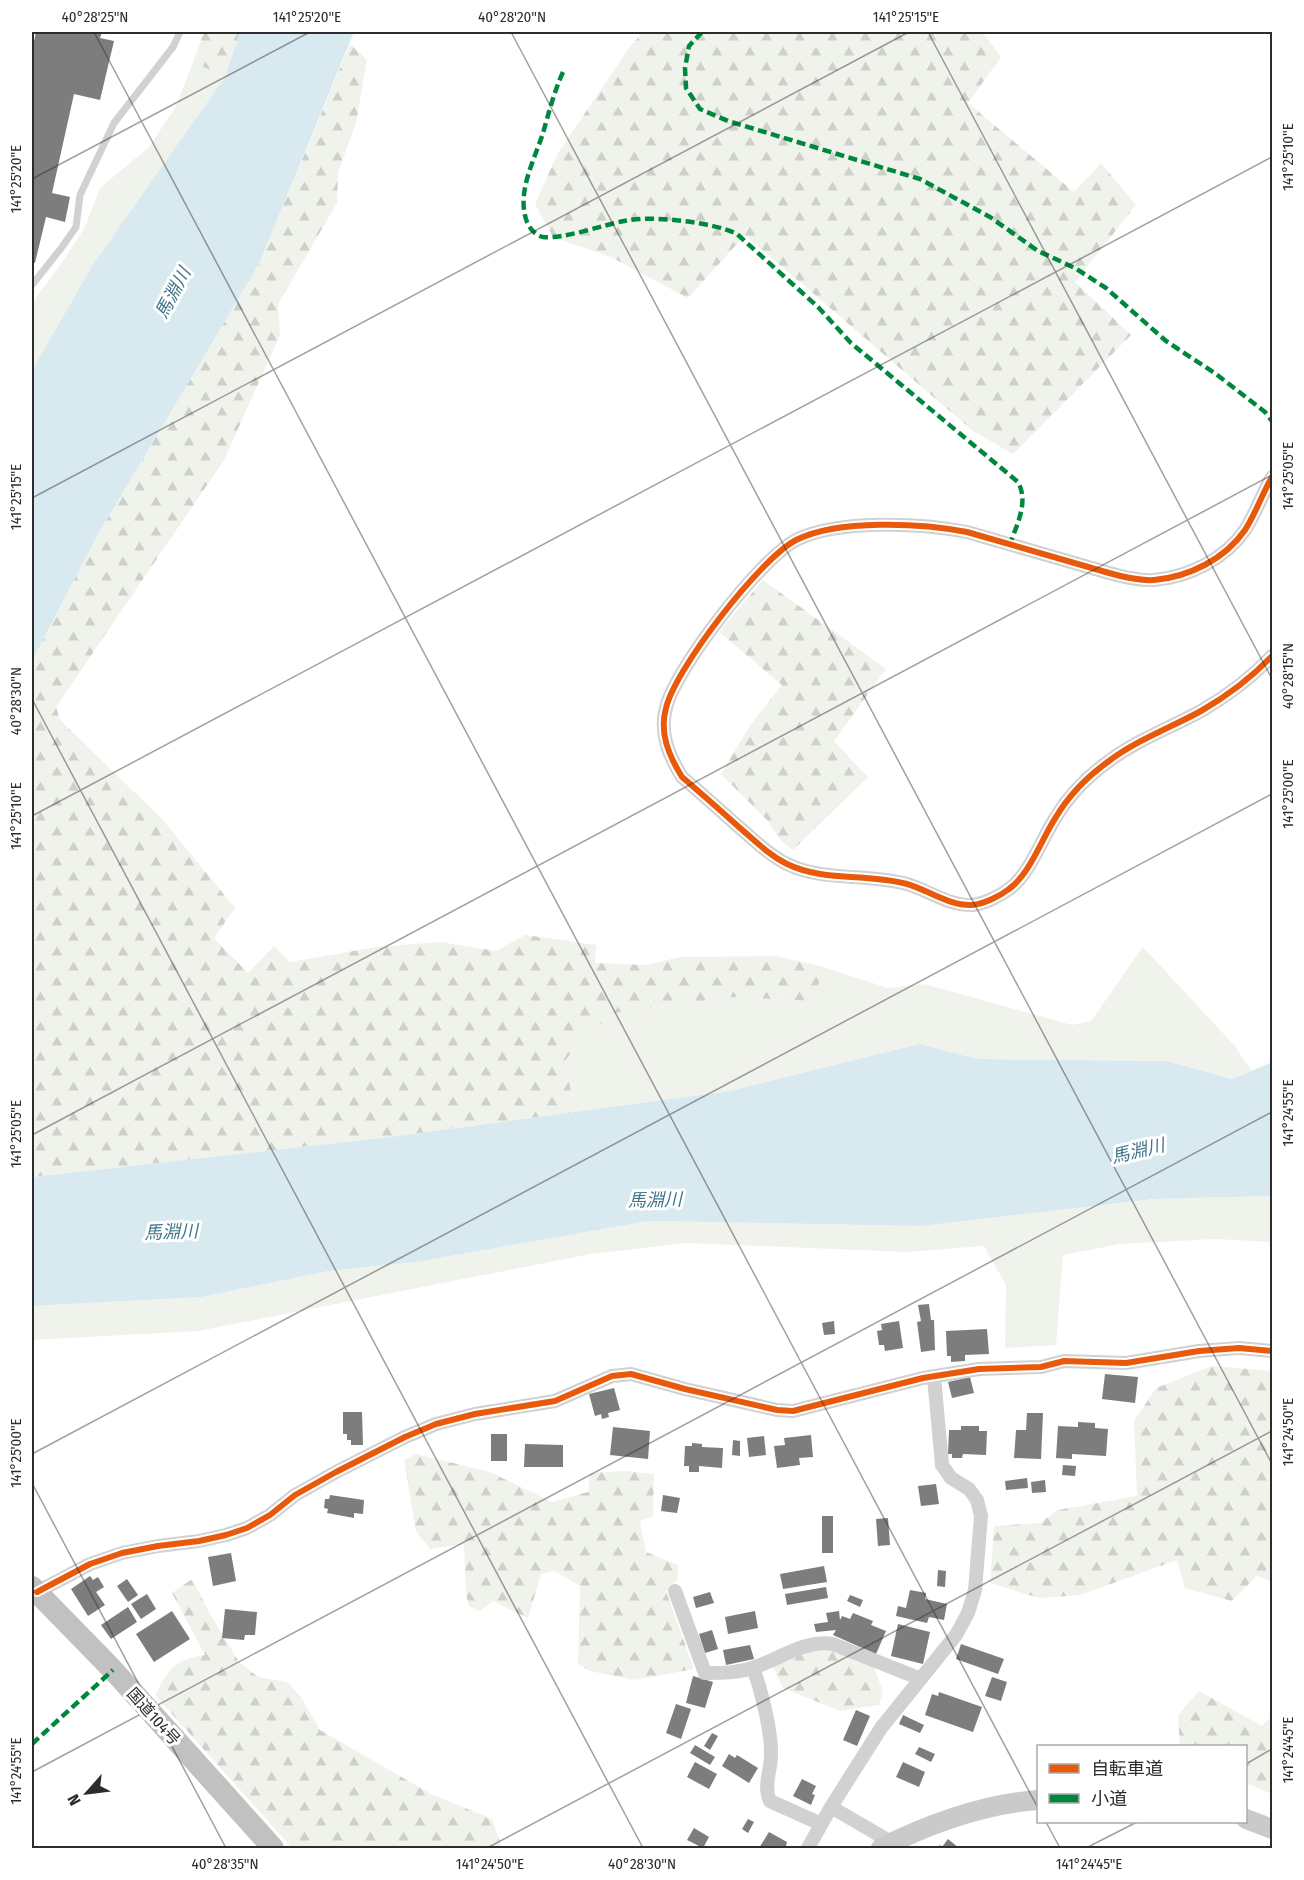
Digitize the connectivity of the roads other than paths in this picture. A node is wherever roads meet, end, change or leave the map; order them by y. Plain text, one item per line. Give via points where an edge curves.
1 (180, 32) edge
2 (32, 285) edge
3 (1272, 477) edge
4 (1272, 656) edge
5 (1272, 1350) edge
6 (934, 1377) junction
7 (34, 1590) edge
8 (675, 1591) dead end
9 (753, 1668) junction
10 (921, 1679) junction
11 (1037, 1800) edge
12 (831, 1807) junction
13 (1247, 1821) edge
14 (821, 1824) junction
15 (1272, 1829) edge
16 (892, 1846) edge
17 (273, 1848) edge
18 (807, 1848) edge

1 - 2 lane via 173,47 114,123 80,195 75,227
3 - 4 street via 1244,531 1228,549 1195,569 1153,580 1128,578 944,527 842,527 796,540 765,564 720,617 671,692 665,709 666,745 682,777 786,864 823,875 909,884 950,901 972,905 1010,888 1022,875 1057,814 1081,784 1109,760 1201,711
5 - 6 street via 1199,1351 1126,1363 1064,1361 1041,1367 979,1369
6 - 7 street via 813,1407 777,1410 631,1374 612,1376 555,1401 436,1424 336,1472 248,1528 199,1541 122,1553
6 - 10 street via 942,1465 951,1478 969,1489 981,1516 975,1590 968,1613
7 - 17 highway, 国道104号
8 - 9 street via 705,1673
9 - 10 street via 821,1642
9 - 14 street via 771,1754 766,1792 770,1801
10 - 12 street via 881,1728
11 - 16 main road via 982,1810 931,1826
12 - 14 street
12 - 16 street
13 - 15 main road
14 - 18 street

